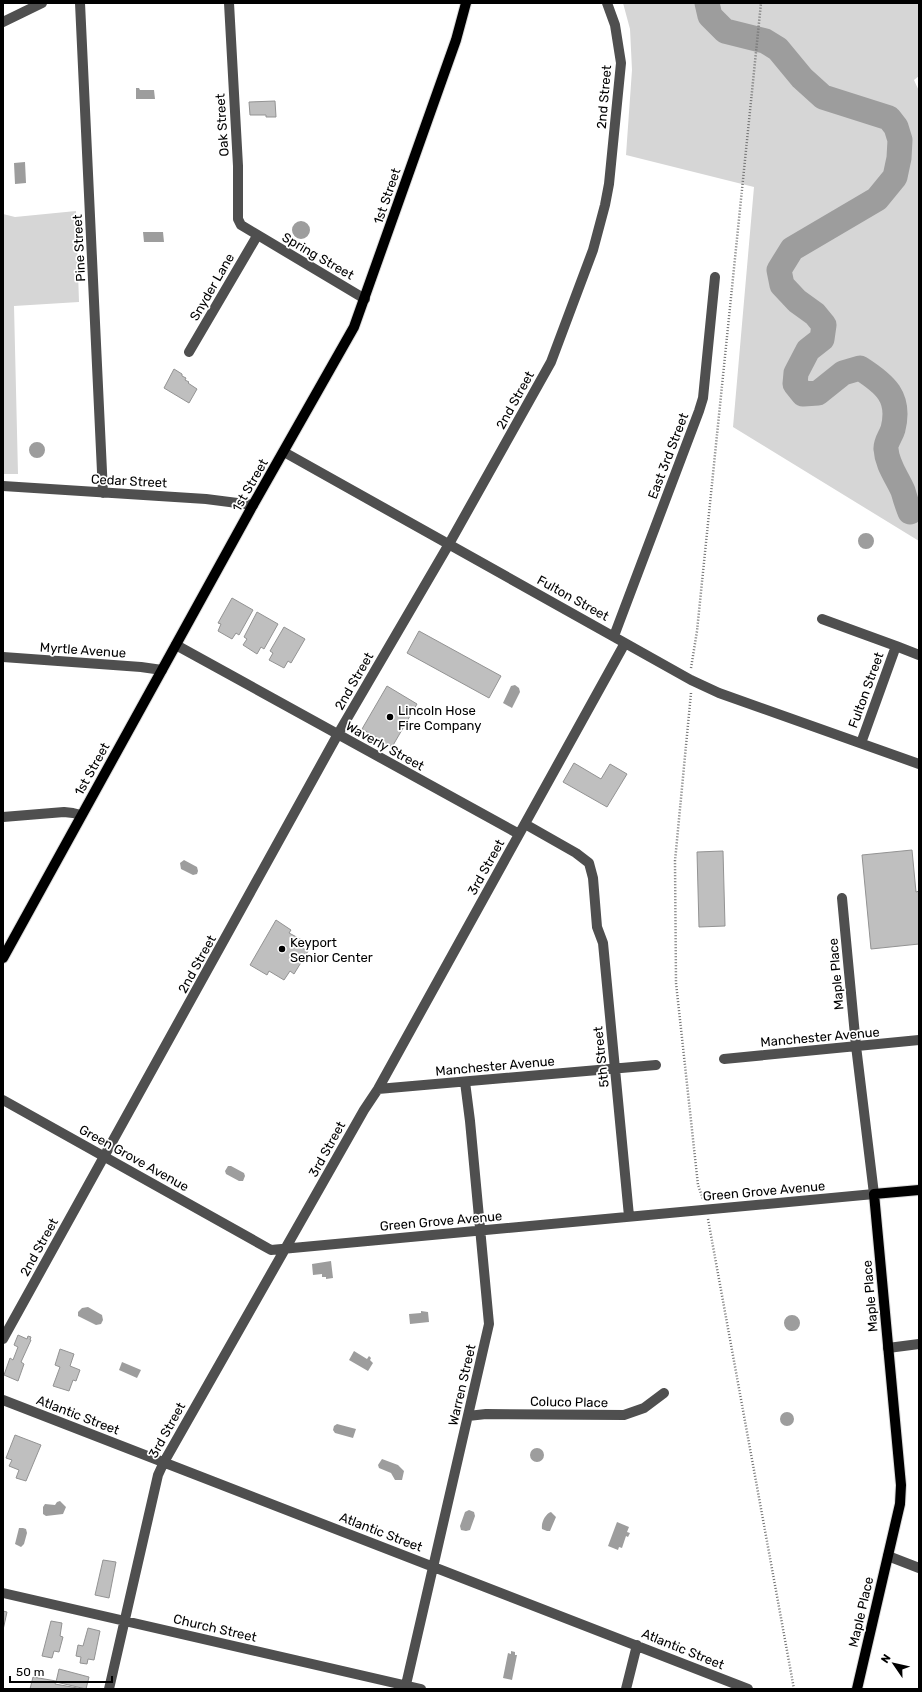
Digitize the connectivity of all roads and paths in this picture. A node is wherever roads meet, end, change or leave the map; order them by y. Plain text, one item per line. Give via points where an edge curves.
1 (42, 3) edge
2 (80, 3) edge
3 (229, 3) edge
4 (466, 3) edge
5 (607, 3) edge
6 (761, 3) edge
7 (3, 22) edge
8 (257, 236) junction
9 (715, 277) dead end
10 (365, 298) junction
11 (189, 352) dead end
12 (284, 452) junction
13 (3, 486) edge
14 (102, 493) junction
15 (253, 505) junction
16 (449, 544) junction
17 (822, 619) dead end
18 (614, 636) junction
19 (625, 643) junction
20 (176, 645) junction
21 (896, 646) junction
22 (919, 655) edge
23 (3, 657) edge
24 (162, 670) junction
25 (691, 680) junction
26 (338, 734) junction
27 (861, 743) junction
28 (919, 764) edge
29 (81, 816) junction
30 (3, 817) edge
31 (525, 824) junction
32 (519, 834) junction
33 (842, 898) dead end
34 (3, 958) edge
35 (919, 1040) edge
36 (856, 1046) junction
37 (724, 1059) dead end
38 (656, 1065) dead end
39 (615, 1068) junction
40 (465, 1082) junction
41 (378, 1089) junction
42 (3, 1100) edge
43 (106, 1156) junction
44 (919, 1190) edge
45 (874, 1194) junction
46 (706, 1210) junction
47 (629, 1216) junction
48 (479, 1230) junction
49 (286, 1248) junction
50 (3, 1339) edge
51 (919, 1344) edge
52 (888, 1348) junction
53 (664, 1393) dead end
54 (3, 1400) edge
55 (468, 1416) junction
56 (164, 1462) junction
57 (888, 1556) junction
58 (433, 1566) junction
59 (919, 1568) edge
60 (3, 1593) edge
61 (125, 1621) junction
62 (637, 1645) junction
63 (405, 1687) edge
64 (109, 1689) edge
65 (421, 1689) edge
66 (626, 1689) edge
67 (748, 1689) edge
68 (794, 1689) edge
69 (857, 1689) edge

1 - 7 street
2 - 14 street, Pine Street
3 - 8 street, Oak Street via 238,166 238,219 241,225
4 - 10 main road, 1st Street via 456,40
5 - 16 street, 2nd Street via 615,25 621,63 609,184 597,235 551,362
6 - 25 path
8 - 10 street, Spring Street
8 - 11 street, Snyder Lane
9 - 18 street, East 3rd Street via 703,398
10 - 12 main road, 1st Street via 354,327
12 - 15 main road, 1st Street
12 - 16 street, Fulton Street
13 - 14 street, Cedar Street
14 - 15 street, Cedar Street via 206,499
15 - 20 main road, 1st Street
16 - 18 street, Fulton Street
16 - 26 street, 2nd Street
17 - 21 street, Fulton Street
18 - 19 street, Fulton Street
19 - 25 street, Fulton Street
19 - 31 street, 3rd Street
20 - 24 main road, 1st Street
20 - 26 street, Waverly Street
21 - 22 street, Fulton Street
21 - 27 street, Fulton Street
23 - 24 street, Myrtle Avenue
24 - 29 main road, 1st Street
25 - 27 street, Fulton Street via 719,693
25 - 46 path via 675,861 676,983 698,1185
26 - 32 street, Waverly Street
26 - 43 street, 2nd Street
27 - 28 street, Fulton Street
29 - 30 street via 64,812
29 - 34 main road, 1st Street
31 - 32 street, 3rd Street
31 - 39 street, 5th Street via 589,863 593,878 596,918 603,943
32 - 41 street, 3rd Street
33 - 36 street, Maple Place
35 - 36 street, Manchester Avenue
36 - 37 street, Manchester Avenue
36 - 45 street, Maple Place
38 - 39 street, Manchester Avenue
39 - 40 street, Manchester Avenue
39 - 47 street, 5th Street
40 - 41 street, Manchester Avenue
40 - 48 street, Warren Street
41 - 49 street, 3rd Street
42 - 43 street, Green Grove Avenue
43 - 49 street, Green Grove Avenue via 272,1250
43 - 50 street, 2nd Street
44 - 45 main road, Green Grove Avenue
45 - 46 street, Green Grove Avenue
45 - 52 main road, Maple Place
46 - 47 street, Green Grove Avenue
46 - 68 path
47 - 48 street, Green Grove Avenue
48 - 49 street, Green Grove Avenue
48 - 55 street, Warren Street via 489,1324
49 - 56 street, 3rd Street
51 - 52 street
52 - 57 main road, Maple Place via 901,1485 900,1504
53 - 55 street, Coluco Place via 644,1408 624,1415
54 - 56 street, Atlantic Street
55 - 58 street, Warren Street
56 - 58 street, Atlantic Street
56 - 61 street, 3rd Street via 158,1475
57 - 59 street
57 - 69 main road, Maple Place
58 - 62 street, Atlantic Street
58 - 63 street, Warren Street
60 - 61 street, Church Street
61 - 63 street, Church Street
61 - 64 street, 3rd Street
62 - 66 street
62 - 67 street, Atlantic Street
63 - 65 street, Church Street

